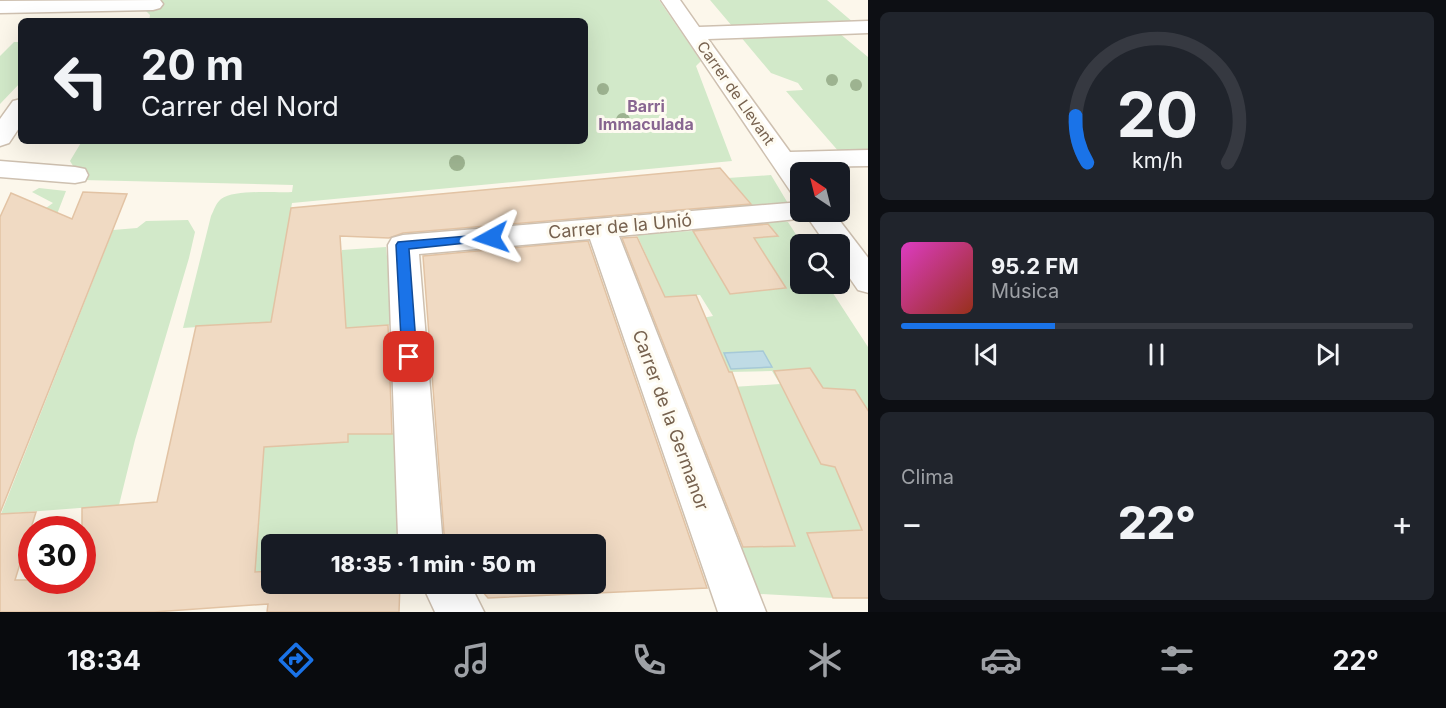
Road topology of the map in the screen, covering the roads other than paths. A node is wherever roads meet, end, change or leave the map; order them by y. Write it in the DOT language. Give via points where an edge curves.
graph roads {
  1 [pos="670,0"];
  2 [pos="153,4"];
  3 [pos="0,7"];
  4 [pos="82,13"];
  5 [pos="868,27"];
  6 [pos="693,33"];
  7 [pos="18,111"];
  8 [pos="0,138"];
  9 [pos="868,158"];
  10 [pos="783,160"];
  11 [pos="0,169"];
  12 [pos="790,170"];
  13 [pos="75,175"];
  14 [pos="790,212"];
  15 [pos="825,222"];
  16 [pos="601,228"];
  17 [pos="868,282"];
  18 [pos="420,534"];
  19 [pos="450,594"];
  20 [pos="460,612"];
  21 [pos="742,612"];
  1 -- 6 [label="street, Carrer de Llevant"];
  2 -- 4 [label="street"];
  3 -- 4 [label="street"];
  5 -- 6 [label="street"];
  6 -- 10 [label="street, Carrer de Llevant"];
  7 -- 8 [label="street"];
  9 -- 10 [label="street"];
  10 -- 12 [label="street, Carrer de Llevant"];
  11 -- 13 [label="street"];
  14 -- 16 [label="street, Carrer de la Unió"];
  15 -- 17 [label="street"];
  16 -- 18 [label="street, Carrer de la Unió" via="402,245"];
  16 -- 21 [label="street, Carrer de la Germanor"];
  19 -- 20 [label="street"];
}
